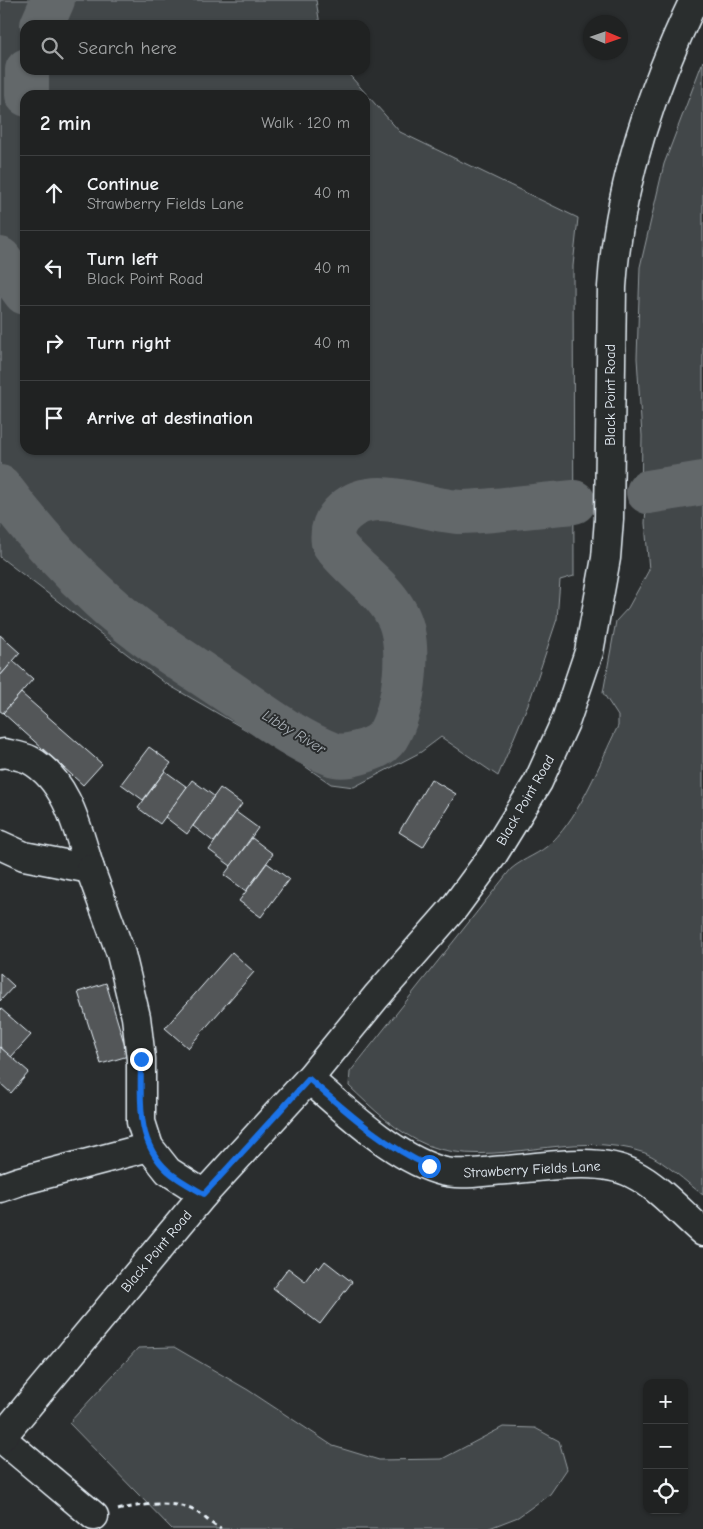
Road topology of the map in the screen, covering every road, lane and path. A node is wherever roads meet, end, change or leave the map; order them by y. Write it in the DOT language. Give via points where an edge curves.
graph roads {
  1 [pos="694,0"];
  2 [pos="0,754"];
  3 [pos="0,845"];
  4 [pos="90,869"];
  5 [pos="309,1079"];
  6 [pos="149,1147"];
  7 [pos="0,1188"];
  8 [pos="204,1194"];
  9 [pos="703,1232"];
  10 [pos="0,1438"];
  11 [pos="94,1516"];
  12 [pos="221,1529"];
  1 -- 5 [label="main road, Black Point Road" via="645,123 630,170 616,234 610,329 610,519 595,623 578,687 538,782 493,855 454,908"];
  2 -- 4 [label="main road" via="29,760 48,774 62,792 71,812"];
  3 -- 4 [label="main road" via="24,856"];
  4 -- 6 [label="main road" via="121,954 136,1017 141,1059 141,1122"];
  5 -- 8 [label="main road, Black Point Road"];
  5 -- 9 [label="main road, Strawberry Fields Lane" via="363,1125 415,1160 440,1171 464,1174 568,1165 614,1167 647,1183"];
  6 -- 7 [label="main road"];
  6 -- 8 [label="main road" via="168,1171"];
  8 -- 10 [label="main road, Black Point Road"];
  10 -- 11 [label="main road"];
  11 -- 12 [label="path" via="130,1507 176,1506 195,1511"];
}
